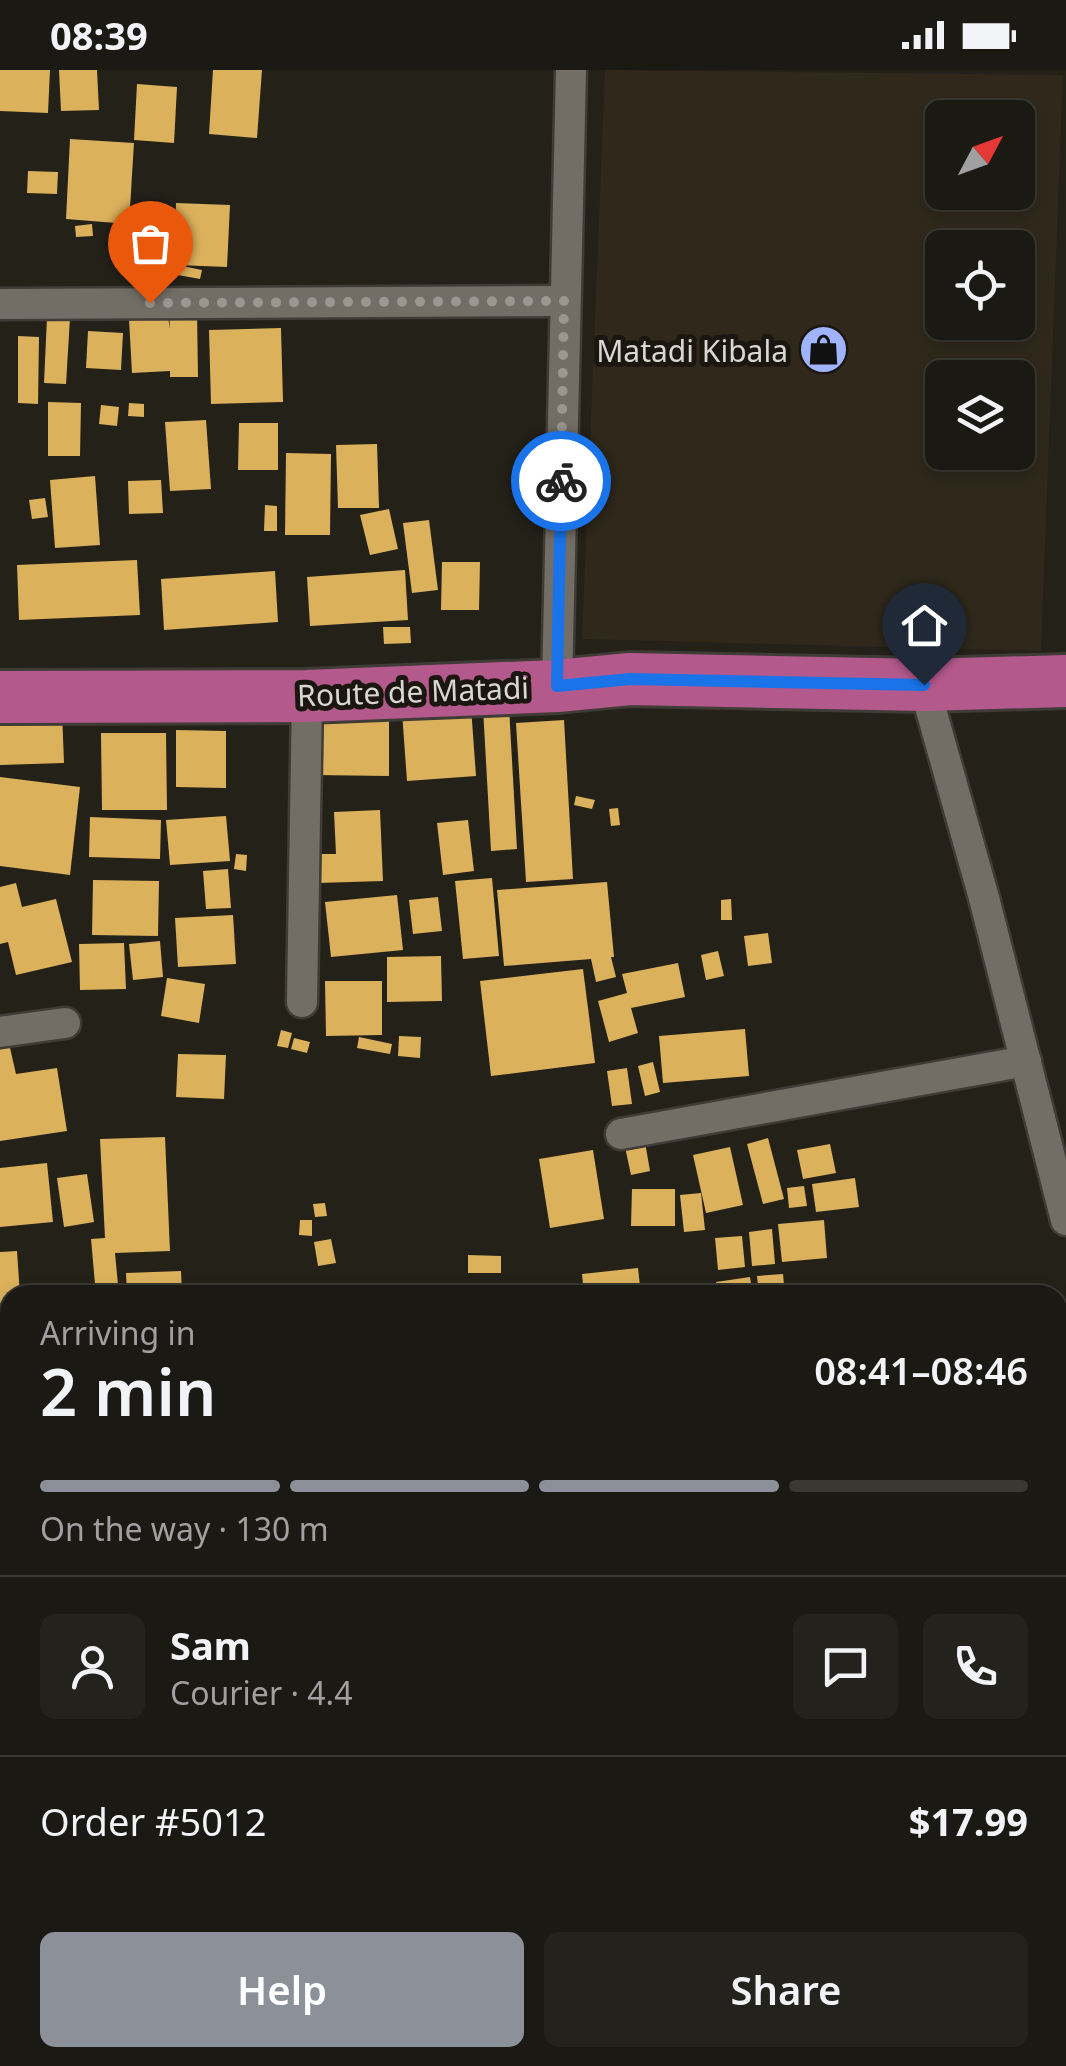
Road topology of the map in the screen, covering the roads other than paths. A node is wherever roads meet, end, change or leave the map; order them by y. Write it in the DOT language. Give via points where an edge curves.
graph roads {
  1 [pos="571,70"];
  2 [pos="564,301"];
  3 [pos="0,304"];
  4 [pos="1066,681"];
  5 [pos="924,685"];
  6 [pos="557,686"];
  7 [pos="308,696"];
  8 [pos="0,697"];
  9 [pos="302,1002"];
  10 [pos="65,1023"];
  11 [pos="0,1032"];
  12 [pos="1026,1061"];
  13 [pos="621,1134"];
  14 [pos="1066,1220"];
  1 -- 2 [label="street"];
  2 -- 3 [label="street"];
  2 -- 6 [label="street"];
  4 -- 5 [label="highway, Route de Matadi"];
  5 -- 6 [label="highway, Route de Matadi" via="630,679"];
  5 -- 12 [label="street"];
  6 -- 7 [label="highway, Route de Matadi"];
  7 -- 8 [label="highway, Route de Matadi"];
  7 -- 9 [label="street"];
  10 -- 11 [label="street"];
  12 -- 13 [label="street"];
  12 -- 14 [label="street"];
}
